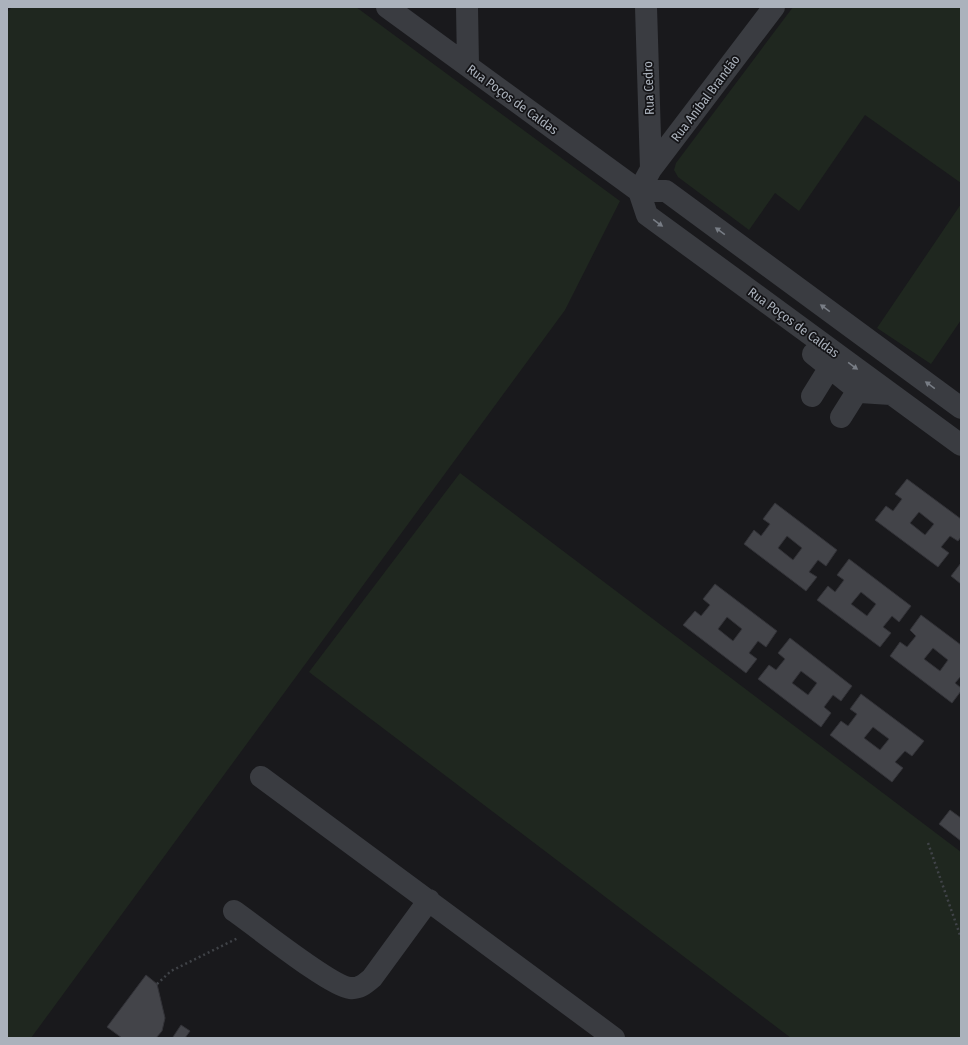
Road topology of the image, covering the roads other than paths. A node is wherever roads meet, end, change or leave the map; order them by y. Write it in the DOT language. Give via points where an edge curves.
graph roads {
  1 [pos="387,7"];
  2 [pos="467,7"];
  3 [pos="646,7"];
  4 [pos="774,7"];
  5 [pos="468,65"];
  6 [pos="651,169"];
  7 [pos="639,191"];
  8 [pos="777,310"];
  9 [pos="830,367"];
  10 [pos="858,390"];
  11 [pos="891,394"];
  12 [pos="812,396"];
  13 [pos="961,408"];
  14 [pos="841,417"];
  15 [pos="961,445"];
  16 [pos="261,776"];
  17 [pos="429,900"];
  18 [pos="234,911"];
  19 [pos="614,1038"];
  1 -- 5 [label="street, Rua Poços de Caldas"];
  2 -- 5 [label="street"];
  3 -- 6 [label="street, Rua Cedro"];
  4 -- 6 [label="street, Rua Aníbal Brandão"];
  5 -- 7 [label="street, Rua Poços de Caldas"];
  6 -- 7 [label="street, Rua Aníbal Brandão"];
  7 -- 8 [label="street, Rua Poços de Caldas, one-way" via="647,215"];
  13 -- 7 [label="street, one-way" via="666,191"];
  8 -- 9 [label="street" via="783,330"];
  8 -- 11 [label="street, Rua Poços de Caldas, one-way"];
  9 -- 10 [label="street"];
  9 -- 12 [label="street"];
  10 -- 11 [label="street"];
  10 -- 14 [label="street"];
  11 -- 15 [label="street, Rua Poços de Caldas"];
  16 -- 17 [label="street"];
  17 -- 18 [label="street" via="372,978 362,986 349,988 327,978"];
  17 -- 19 [label="street"];
}
